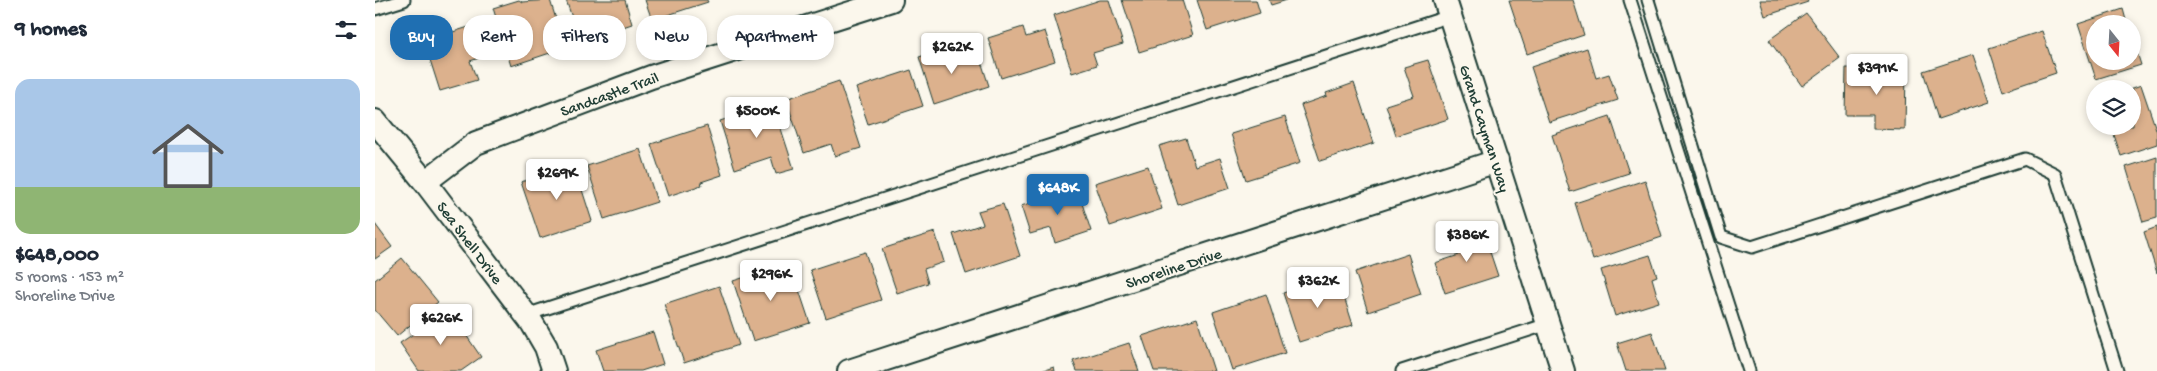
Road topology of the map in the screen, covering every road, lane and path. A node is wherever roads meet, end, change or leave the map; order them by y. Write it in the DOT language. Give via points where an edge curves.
graph roads {
  1 [pos="404,0"];
  2 [pos="891,0"];
  3 [pos="1630,0"];
  4 [pos="1647,0"];
  5 [pos="1448,8"];
  6 [pos="375,9"];
  7 [pos="375,121"];
  8 [pos="1497,161"];
  9 [pos="425,182"];
  10 [pos="526,315"];
  11 [pos="1548,324"];
  12 [pos="554,371"];
  13 [pos="849,371"];
  14 [pos="1402,371"];
  15 [pos="1563,371"];
  16 [pos="1749,371"];
  17 [pos="2117,371"];
  1 -- 6 [label="lane"];
  2 -- 9 [label="street, Sandcastle Trail" via="651,77 476,143"];
  3 -- 16 [label="lane"];
  4 -- 17 [label="lane" via="1721,237 1752,247 2025,159 2055,174"];
  5 -- 8 [label="street, Grand Cayman Way"];
  5 -- 10 [label="lane"];
  7 -- 9 [label="street, Sea Shell Drive"];
  8 -- 11 [label="street, Grand Cayman Way"];
  8 -- 13 [label="street, Shoreline Drive"];
  9 -- 10 [label="street, Sea Shell Drive"];
  10 -- 12 [label="street, Sea Shell Drive" via="546,347"];
  11 -- 14 [label="lane"];
  11 -- 15 [label="street, Grand Cayman Way"];
}
